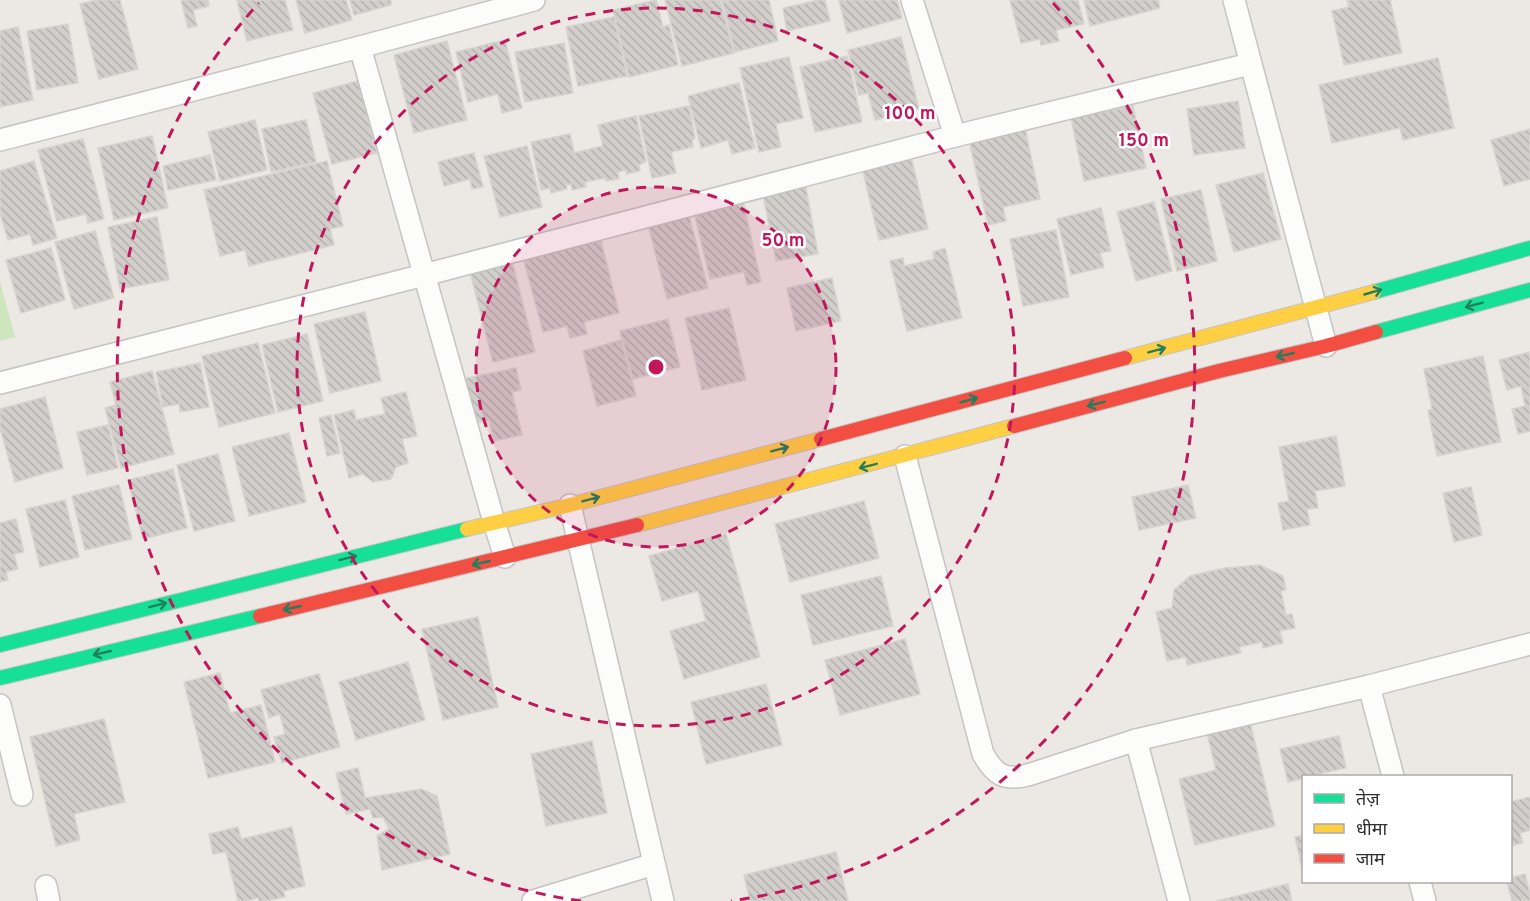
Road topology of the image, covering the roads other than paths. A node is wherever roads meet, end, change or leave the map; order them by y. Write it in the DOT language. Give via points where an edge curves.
graph roads {
  1 [pos="534,0"];
  2 [pos="912,0"];
  3 [pos="1234,0"];
  4 [pos="360,47"];
  5 [pos="1250,64"];
  6 [pos="955,136"];
  7 [pos="0,140"];
  8 [pos="1530,248"];
  9 [pos="424,275"];
  10 [pos="1530,290"];
  11 [pos="1317,308"];
  12 [pos="1326,346"];
  13 [pos="0,383"];
  14 [pos="905,456"];
  15 [pos="570,505"];
  16 [pos="494,522"];
  17 [pos="579,540"];
  18 [pos="505,557"];
  19 [pos="1530,644"];
  20 [pos="0,645"];
  21 [pos="0,678"];
  22 [pos="1369,686"];
  23 [pos="0,705"];
  24 [pos="1137,740"];
  25 [pos="1392,775"];
  26 [pos="22,795"];
  27 [pos="654,864"];
  28 [pos="1420,883"];
  29 [pos="533,901"];
  30 [pos="663,901"];
  31 [pos="1179,901"];
  32 [pos="1425,901"];
  1 -- 4 [label="street"];
  2 -- 6 [label="street"];
  3 -- 5 [label="street"];
  4 -- 7 [label="street"];
  4 -- 9 [label="street"];
  5 -- 6 [label="street"];
  5 -- 11 [label="street"];
  6 -- 9 [label="street"];
  11 -- 8 [label="street, one-way"];
  9 -- 13 [label="street"];
  9 -- 16 [label="street"];
  10 -- 12 [label="street, one-way"];
  11 -- 12 [label="street"];
  15 -- 11 [label="street, one-way"];
  12 -- 14 [label="street, one-way"];
  14 -- 17 [label="street, one-way"];
  14 -- 24 [label="street" via="989,765 998,774 1020,777"];
  15 -- 16 [label="street"];
  15 -- 17 [label="street"];
  16 -- 18 [label="street"];
  20 -- 16 [label="street, one-way"];
  17 -- 18 [label="street"];
  17 -- 27 [label="street"];
  18 -- 21 [label="street, one-way"];
  19 -- 22 [label="street"];
  22 -- 24 [label="street"];
  22 -- 25 [label="street"];
  23 -- 26 [label="street"];
  24 -- 31 [label="street"];
  27 -- 29 [label="street"];
  27 -- 30 [label="street"];
  28 -- 32 [label="street"];
}
